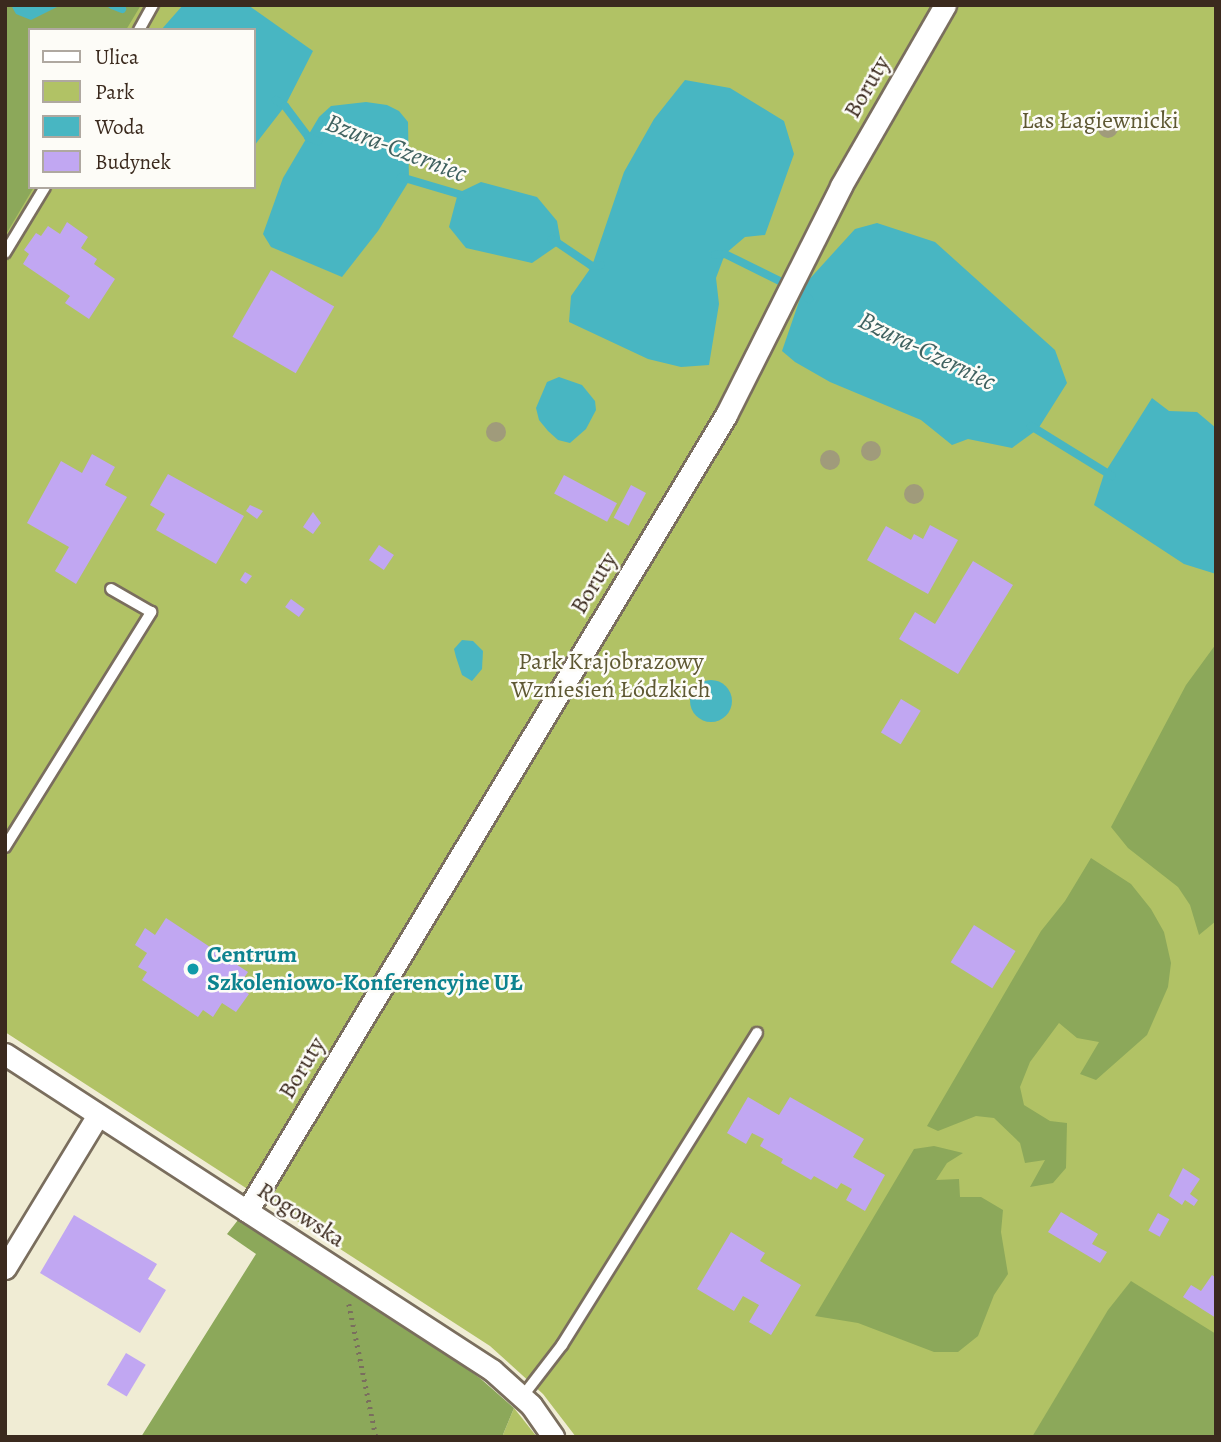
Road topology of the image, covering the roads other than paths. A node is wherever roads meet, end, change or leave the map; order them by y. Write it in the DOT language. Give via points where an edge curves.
graph roads {
  1 [pos="153,5"];
  2 [pos="945,5"];
  3 [pos="140,28"];
  4 [pos="44,189"];
  5 [pos="5,253"];
  6 [pos="111,589"];
  7 [pos="5,847"];
  8 [pos="757,1033"];
  9 [pos="5,1054"];
  10 [pos="98,1115"];
  11 [pos="247,1211"];
  12 [pos="5,1268"];
  13 [pos="522,1397"];
  14 [pos="553,1437"];
  1 -- 3 [label="lane"];
  2 -- 11 [label="street, Boruty" via="841,186 726,415"];
  4 -- 5 [label="lane"];
  6 -- 7 [label="lane" via="150,612"];
  8 -- 13 [label="lane" via="562,1345"];
  9 -- 10 [label="street, Rogowska"];
  10 -- 11 [label="street, Rogowska"];
  10 -- 12 [label="street"];
  11 -- 13 [label="street, Rogowska" via="492,1370"];
  13 -- 14 [label="street, Rogowska"];
}
